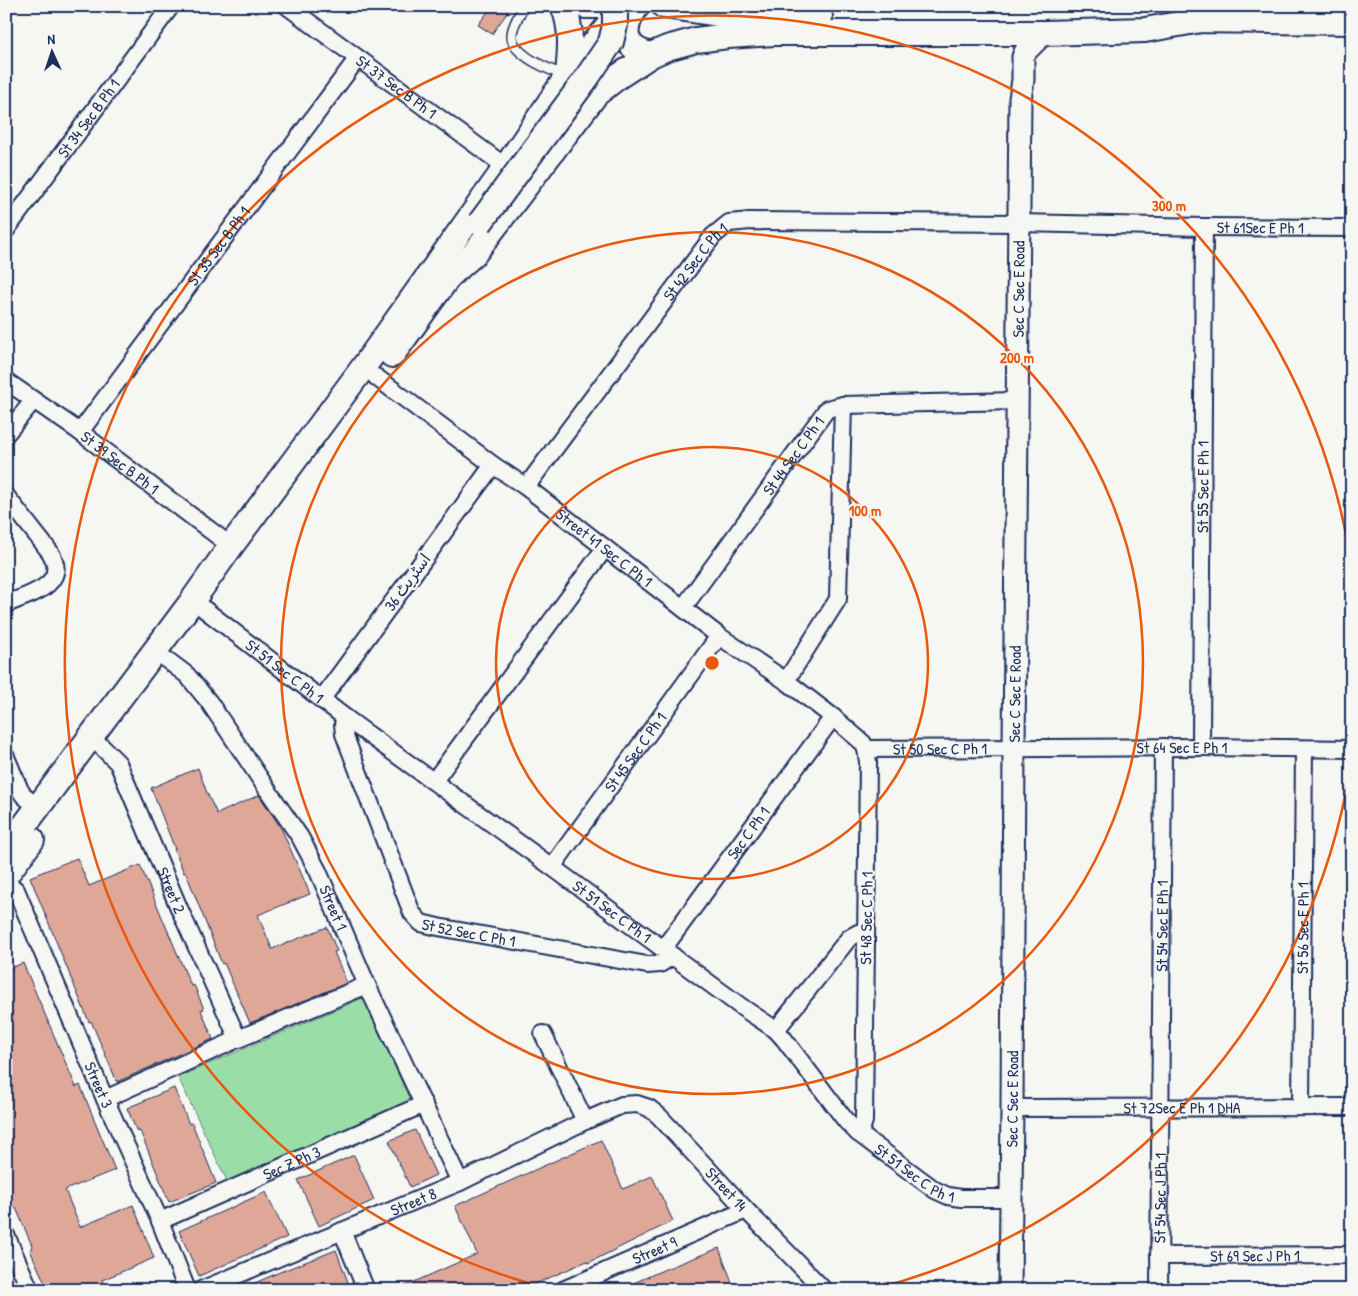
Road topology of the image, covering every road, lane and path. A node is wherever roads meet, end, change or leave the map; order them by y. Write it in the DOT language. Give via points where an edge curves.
graph roads {
  1 [pos="171,6"];
  2 [pos="287,6"];
  3 [pos="524,6"];
  4 [pos="563,6"];
  5 [pos="585,6"];
  6 [pos="600,6"];
  7 [pos="615,6"];
  8 [pos="624,6"];
  9 [pos="638,6"];
  10 [pos="664,6"];
  11 [pos="1201,20"];
  12 [pos="1352,22"];
  13 [pos="998,33"];
  14 [pos="1044,33"];
  15 [pos="651,55"];
  16 [pos="357,59"];
  17 [pos="568,75"];
  18 [pos="1020,98"];
  19 [pos="506,167"];
  20 [pos="1019,223"];
  21 [pos="1204,227"];
  22 [pos="1352,228"];
  23 [pos="6,230"];
  24 [pos="449,276"];
  25 [pos="376,377"];
  26 [pos="6,381"];
  27 [pos="33,401"];
  28 [pos="1016,401"];
  29 [pos="842,405"];
  30 [pos="80,432"];
  31 [pos="6,434"];
  32 [pos="493,465"];
  33 [pos="526,487"];
  34 [pos="6,496"];
  35 [pos="231,546"];
  36 [pos="605,548"];
  37 [pos="6,604"];
  38 [pos="204,608"];
  39 [pos="683,608"];
  40 [pos="719,636"];
  41 [pos="166,660"];
  42 [pos="786,682"];
  43 [pos="321,700"];
  44 [pos="833,717"];
  45 [pos="346,719"];
  46 [pos="101,746"];
  47 [pos="1014,747"];
  48 [pos="1163,747"];
  49 [pos="1201,747"];
  50 [pos="866,749"];
  51 [pos="1304,749"];
  52 [pos="1352,749"];
  53 [pos="6,757"];
  54 [pos="434,781"];
  55 [pos="38,808"];
  56 [pos="6,850"];
  57 [pos="552,867"];
  58 [pos="6,875"];
  59 [pos="6,883"];
  60 [pos="866,933"];
  61 [pos="668,952"];
  62 [pos="368,985"];
  63 [pos="776,1030"];
  64 [pos="543,1034"];
  65 [pos="238,1040"];
  66 [pos="105,1099"];
  67 [pos="424,1104"];
  68 [pos="622,1105"];
  69 [pos="1160,1106"];
  70 [pos="1301,1107"];
  71 [pos="1352,1107"];
  72 [pos="1012,1108"];
  73 [pos="585,1121"];
  74 [pos="858,1133"];
  75 [pos="460,1182"];
  76 [pos="1010,1198"];
  77 [pos="746,1210"];
  78 [pos="160,1220"];
  79 [pos="342,1231"];
  80 [pos="6,1235"];
  81 [pos="1352,1255"];
  82 [pos="1160,1256"];
  83 [pos="30,1290"];
  84 [pos="187,1290"];
  85 [pos="201,1290"];
  86 [pos="366,1290"];
  87 [pos="563,1290"];
  88 [pos="824,1290"];
  89 [pos="1010,1290"];
  90 [pos="1160,1290"];
  1 -- 23 [label="street, St 34 Sec B Ph 1"];
  2 -- 16 [label="street, St 37 Sec B Ph 1"];
  3 -- 17 [label="lane" via="512,32 515,47 542,66"];
  4 -- 17 [label="main road" via="570,31"];
  5 -- 6 [label="main road"];
  7 -- 24 [label="main road, bridge" via="611,42 480,223"];
  8 -- 17 [label="main road"];
  9 -- 15 [label="main road" via="626,27 627,39 637,51"];
  10 -- 11 [label="main road" via="718,14 764,16"];
  11 -- 12 [label="main road"];
  11 -- 14 [label="main road" via="1145,30"];
  13 -- 14 [label="main road"];
  13 -- 15 [label="main road" via="774,33 696,40"];
  13 -- 18 [label="street, Sec C Sec E Road" via="1013,56 1013,82"];
  14 -- 18 [label="street, Sec C Sec E Road" via="1023,57"];
  15 -- 24 [label="main road" via="596,94 474,254"];
  16 -- 19 [label="street, St 37 Sec B Ph 1"];
  16 -- 30 [label="street, St 35 Sec B Ph 1"];
  17 -- 19 [label="main road"];
  18 -- 20 [label="street, Sec C Sec E Road"];
  19 -- 35 [label="main road"];
  20 -- 21 [label="street, St 61Sec E Ph 1"];
  20 -- 28 [label="street, Sec C Sec E Road"];
  20 -- 33 [label="street, St 42 Sec C Ph 1" via="750,221 729,224 713,236"];
  21 -- 22 [label="street, St 61Sec E Ph 1"];
  21 -- 49 [label="street, St 55 Sec E Ph 1"];
  24 -- 25 [label="main road"];
  25 -- 32 [label="street, Street 41 Sec C Ph 1"];
  25 -- 38 [label="main road"];
  26 -- 27 [label="street, St 39 Sec B Ph 1"];
  27 -- 30 [label="street, St 39 Sec B Ph 1"];
  27 -- 31 [label="street"];
  28 -- 29 [label="street, St 44 Sec C Ph 1"];
  28 -- 47 [label="street, Sec C Sec E Road"];
  29 -- 39 [label="street, St 44 Sec C Ph 1" via="826,409"];
  29 -- 42 [label="street" via="838,600"];
  30 -- 35 [label="street, St 39 Sec B Ph 1"];
  32 -- 33 [label="street, Street 41 Sec C Ph 1"];
  32 -- 43 [label="street, اسٹریٹ 36"];
  33 -- 36 [label="street, Street 41 Sec C Ph 1"];
  34 -- 37 [label="street" via="50,552 56,571 46,586"];
  35 -- 55 [label="main road"];
  36 -- 39 [label="street, Street 41 Sec C Ph 1"];
  36 -- 54 [label="street"];
  38 -- 41 [label="main road"];
  38 -- 43 [label="street, St 51 Sec C Ph 1"];
  39 -- 40 [label="street, Street 41 Sec C Ph 1"];
  40 -- 42 [label="street, Street 41 Sec C Ph 1"];
  40 -- 57 [label="street, St 45 Sec C Ph 1"];
  41 -- 46 [label="main road"];
  41 -- 62 [label="street, Street 1" via="187,676 209,702 300,837"];
  42 -- 44 [label="street, Street 41 Sec C Ph 1"];
  43 -- 45 [label="street, St 51 Sec C Ph 1"];
  44 -- 50 [label="street"];
  44 -- 61 [label="street, Sec C Ph 1"];
  45 -- 54 [label="street, St 51 Sec C Ph 1"];
  45 -- 61 [label="street, St 52 Sec C Ph 1" via="344,734 412,913 421,923 647,965 660,964"];
  46 -- 58 [label="main road"];
  46 -- 65 [label="street, Street 2" via="118,763"];
  47 -- 48 [label="street, St 64 Sec E Ph 1"];
  47 -- 50 [label="street, St 50 Sec C Ph 1"];
  47 -- 72 [label="street, Sec C Sec E Road"];
  48 -- 49 [label="street, St 64 Sec E Ph 1"];
  48 -- 69 [label="street, St 54 Sec E Ph 1"];
  49 -- 51 [label="street, St 64 Sec E Ph 1"];
  50 -- 60 [label="street, St 48 Sec C Ph 1"];
  51 -- 52 [label="street, St 64 Sec E Ph 1"];
  51 -- 70 [label="street, St 56 Sec E Ph 1"];
  53 -- 55 [label="street" via="20,790"];
  54 -- 57 [label="street, St 51 Sec C Ph 1"];
  55 -- 56 [label="main road"];
  57 -- 61 [label="street, St 51 Sec C Ph 1"];
  59 -- 66 [label="street, Street 3" via="16,890"];
  60 -- 63 [label="street" via="849,938"];
  60 -- 74 [label="street, St 48 Sec C Ph 1" via="864,1121"];
  61 -- 63 [label="street, St 51 Sec C Ph 1"];
  62 -- 65 [label="street"];
  62 -- 67 [label="street, Street 1"];
  63 -- 74 [label="street, St 51 Sec C Ph 1"];
  64 -- 73 [label="street"];
  65 -- 66 [label="street"];
  66 -- 78 [label="street, Street 3"];
  67 -- 75 [label="street, Street 1"];
  67 -- 78 [label="street, Sec Z Ph 3"];
  68 -- 73 [label="street, Street 8"];
  68 -- 77 [label="street, Street 14" via="637,1104 659,1116"];
  69 -- 70 [label="street, St 72Sec E Ph 1 DHA"];
  69 -- 72 [label="street, St 72Sec E Ph 1 DHA"];
  69 -- 82 [label="street, St 54 Sec J Ph 1"];
  70 -- 71 [label="street, St 72Sec E Ph 1 DHA"];
  72 -- 76 [label="street, Sec C Sec E Road"];
  73 -- 75 [label="street, Street 8"];
  74 -- 76 [label="street, St 51 Sec C Ph 1" via="935,1190 948,1196"];
  75 -- 79 [label="street, Street 8"];
  76 -- 89 [label="street, Sec C Sec E Road"];
  77 -- 87 [label="street, Street 9"];
  77 -- 88 [label="street, Street 14"];
  78 -- 84 [label="street, Street 3"];
  79 -- 85 [label="street, Street 8"];
  79 -- 86 [label="street"];
  80 -- 83 [label="street"];
  81 -- 82 [label="street, St 69 Sec J Ph 1"];
  82 -- 90 [label="street, St 54 Sec J Ph 1"];
}
